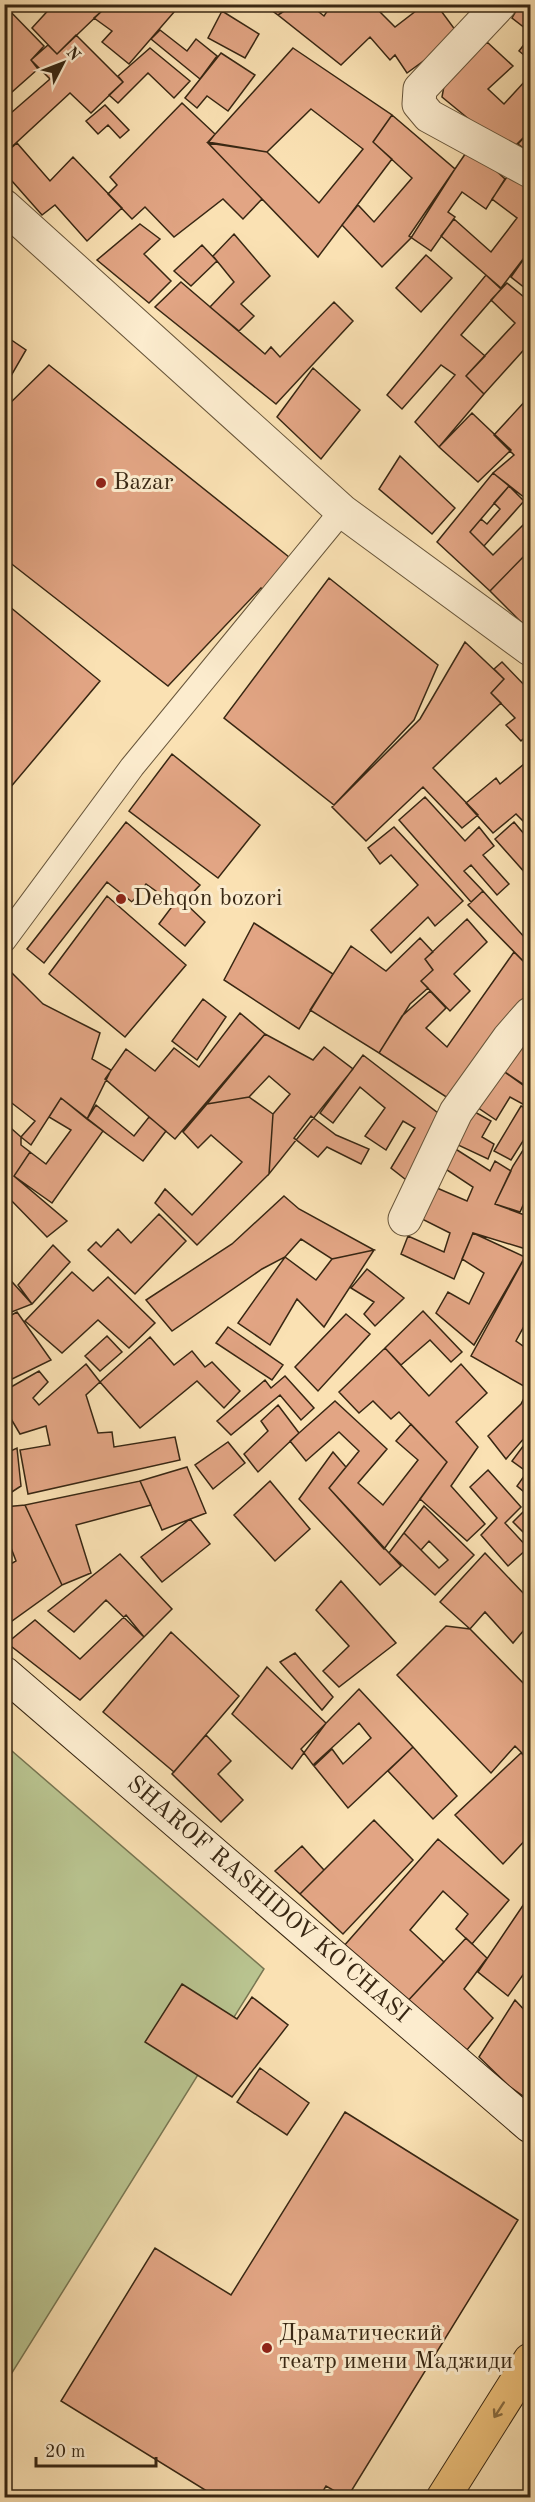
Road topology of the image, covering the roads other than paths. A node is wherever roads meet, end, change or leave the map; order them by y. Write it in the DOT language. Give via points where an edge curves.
graph roads {
  1 [pos="500,4"];
  2 [pos="531,171"];
  3 [pos="4,206"];
  4 [pos="342,511"];
  5 [pos="531,649"];
  6 [pos="4,940"];
  7 [pos="531,1014"];
  8 [pos="405,1219"];
  9 [pos="4,1673"];
  10 [pos="531,2126"];
  11 [pos="531,2361"];
  12 [pos="443,2498"];
  1 -- 2 [label="street" via="420,89 419,104 429,116"];
  3 -- 4 [label="street"];
  4 -- 5 [label="street"];
  4 -- 6 [label="lane" via="132,767"];
  7 -- 8 [label="street" via="456,1112"];
  9 -- 10 [label="street, SHAROF RASHIDOV KO'CHASI"];
  11 -- 12 [label="main road, one-way"];
}
